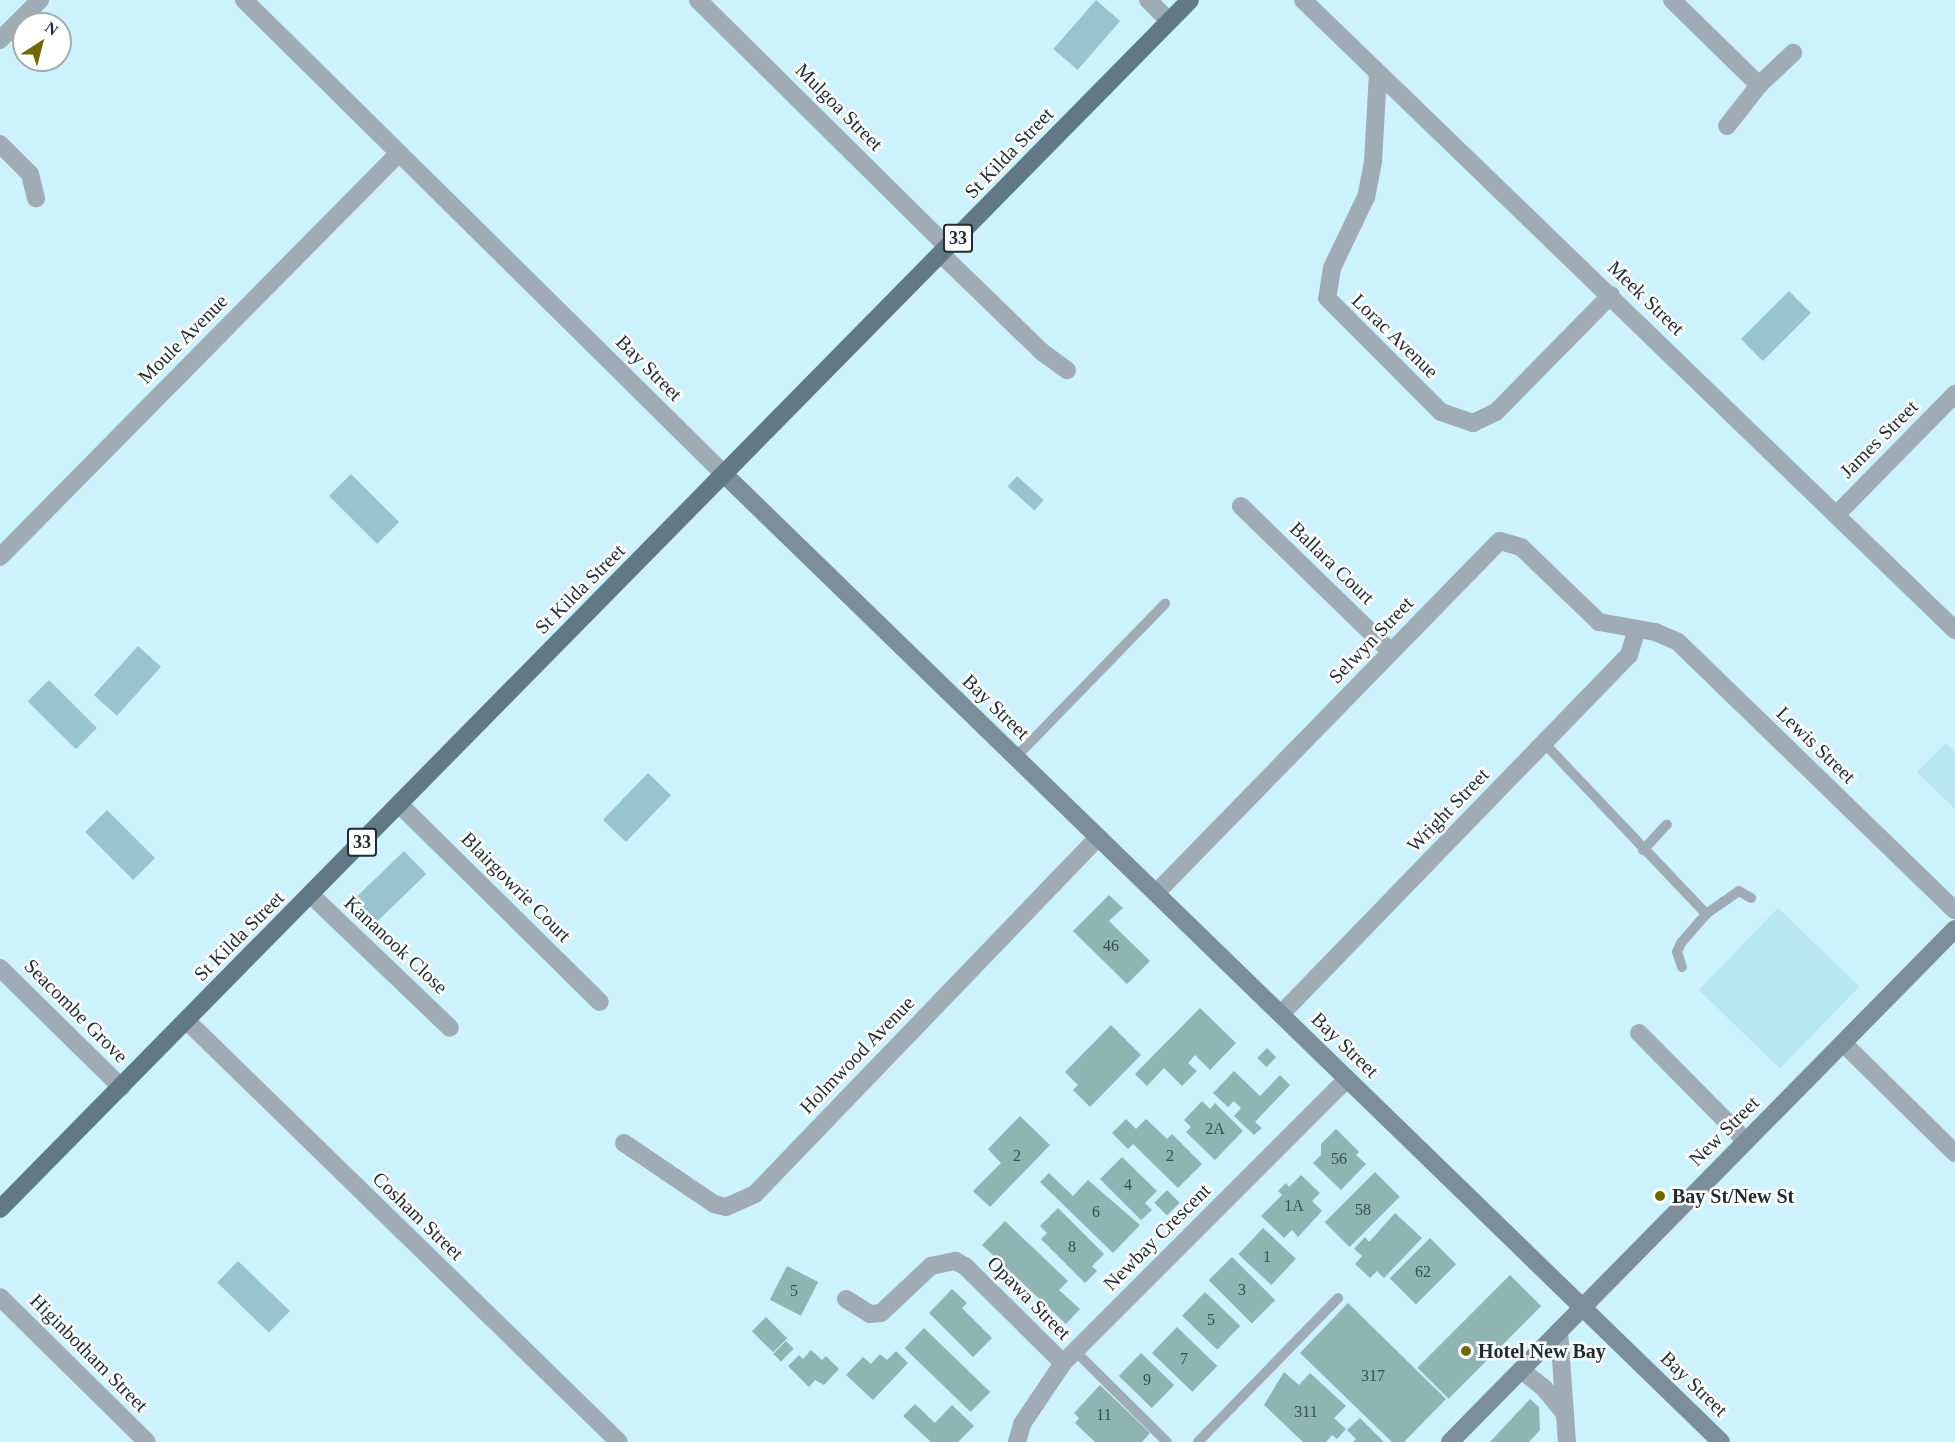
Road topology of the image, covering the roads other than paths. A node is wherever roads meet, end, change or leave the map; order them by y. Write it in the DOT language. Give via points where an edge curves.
graph roads {
  1 [pos="40,0"];
  2 [pos="244,0"];
  3 [pos="698,0"];
  4 [pos="1148,0"];
  5 [pos="1190,0"];
  6 [pos="1303,0"];
  7 [pos="1672,0"];
  8 [pos="1169,21"];
  9 [pos="0,40"];
  10 [pos="1793,53"];
  11 [pos="1378,73"];
  12 [pos="1759,85"];
  13 [pos="1727,126"];
  14 [pos="0,144"];
  15 [pos="399,153"];
  16 [pos="36,198"];
  17 [pos="945,250"];
  18 [pos="1611,295"];
  19 [pos="1067,370"];
  20 [pos="1955,394"];
  21 [pos="725,475"];
  22 [pos="1241,506"];
  23 [pos="1836,515"];
  24 [pos="0,557"];
  25 [pos="1165,604"];
  26 [pos="1637,629"];
  27 [pos="1955,630"];
  28 [pos="1391,652"];
  29 [pos="1544,743"];
  30 [pos="1016,757"];
  31 [pos="399,804"];
  32 [pos="1667,824"];
  33 [pos="1098,837"];
  34 [pos="1643,850"];
  35 [pos="1156,894"];
  36 [pos="310,895"];
  37 [pos="1751,898"];
  38 [pos="1955,910"];
  39 [pos="1706,914"];
  40 [pos="1955,929"];
  41 [pos="1682,967"];
  42 [pos="0,968"];
  43 [pos="600,1002"];
  44 [pos="1281,1014"];
  45 [pos="187,1021"];
  46 [pos="450,1028"];
  47 [pos="1639,1033"];
  48 [pos="1843,1043"];
  49 [pos="1347,1079"];
  50 [pos="121,1087"];
  51 [pos="1746,1142"];
  52 [pos="624,1143"];
  53 [pos="1955,1153"];
  54 [pos="0,1209"];
  55 [pos="0,1297"];
  56 [pos="1338,1298"];
  57 [pos="846,1299"];
  58 [pos="1582,1307"];
  59 [pos="1559,1331"];
  60 [pos="1069,1357"];
  61 [pos="1521,1370"];
  62 [pos="1565,1414"];
  63 [pos="147,1442"];
  64 [pos="619,1442"];
  65 [pos="1017,1442"];
  66 [pos="1167,1442"];
  67 [pos="1198,1442"];
  68 [pos="1450,1442"];
  69 [pos="1567,1442"];
  70 [pos="1721,1442"];
  1 -- 9 [label="street"];
  2 -- 15 [label="street, Bay Street"];
  3 -- 17 [label="street, Mulgoa Street"];
  4 -- 8 [label="street"];
  5 -- 8 [label="main road, St Kilda Street / 33"];
  6 -- 11 [label="street, Meek Street"];
  7 -- 12 [label="street"];
  8 -- 17 [label="main road, St Kilda Street / 33"];
  10 -- 12 [label="street"];
  11 -- 18 [label="street, Meek Street"];
  11 -- 18 [label="street, Lorac Avenue" via="1373,162 1366,197 1332,268 1327,298 1441,412 1473,423 1496,412"];
  12 -- 13 [label="street"];
  14 -- 16 [label="street" via="30,174"];
  15 -- 21 [label="street, Bay Street"];
  15 -- 24 [label="street, Moule Avenue"];
  17 -- 19 [label="street, Mulgoa Street" via="1042,352"];
  17 -- 21 [label="main road, St Kilda Street / 33"];
  18 -- 23 [label="street, Meek Street"];
  20 -- 23 [label="street, James Street"];
  21 -- 30 [label="street, Bay Street"];
  21 -- 31 [label="main road, St Kilda Street / 33"];
  22 -- 28 [label="street, Ballara Court"];
  23 -- 27 [label="street, Meek Street"];
  25 -- 30 [label="lane"];
  26 -- 28 [label="street, Selwyn Street" via="1599,622 1521,547 1500,541"];
  26 -- 29 [label="street, Wright Street" via="1629,655"];
  26 -- 38 [label="street, Lewis Street" via="1678,642"];
  28 -- 35 [label="street, Selwyn Street"];
  29 -- 34 [label="lane"];
  29 -- 44 [label="street, Wright Street"];
  30 -- 33 [label="street, Bay Street"];
  31 -- 36 [label="main road, St Kilda Street / 33"];
  31 -- 43 [label="street, Blairgowrie Court"];
  32 -- 34 [label="lane"];
  33 -- 35 [label="street, Bay Street"];
  33 -- 52 [label="street, Holmwood Avenue" via="755,1194 726,1207 714,1204"];
  34 -- 39 [label="lane"];
  35 -- 44 [label="street, Bay Street"];
  36 -- 45 [label="main road, St Kilda Street / 33"];
  36 -- 46 [label="street, Kananook Close"];
  37 -- 39 [label="lane" via="1739,891"];
  39 -- 41 [label="lane" via="1681,943 1677,952"];
  40 -- 48 [label="street, New Street"];
  42 -- 50 [label="street, Seacombe Grove"];
  44 -- 49 [label="street, Bay Street"];
  45 -- 50 [label="main road, St Kilda Street / 33"];
  45 -- 64 [label="street, Cosham Street"];
  47 -- 51 [label="street"];
  48 -- 51 [label="street, New Street"];
  48 -- 53 [label="street"];
  49 -- 58 [label="street, Bay Street"];
  49 -- 60 [label="street, Newbay Crescent"];
  50 -- 54 [label="main road, St Kilda Street / 33"];
  51 -- 58 [label="street, New Street"];
  55 -- 63 [label="street, Higinbotham Street"];
  56 -- 67 [label="lane"];
  57 -- 60 [label="street, Opawa Street" via="870,1314 881,1313 931,1266 955,1261"];
  58 -- 59 [label="street, New Street"];
  58 -- 70 [label="street, Bay Street"];
  59 -- 61 [label="street, New Street"];
  59 -- 62 [label="street"];
  60 -- 65 [label="street, Newbay Crescent" via="1022,1424"];
  60 -- 66 [label="lane"];
  61 -- 62 [label="street" via="1544,1388"];
  61 -- 68 [label="street, New Street"];
  62 -- 69 [label="street"];
}
